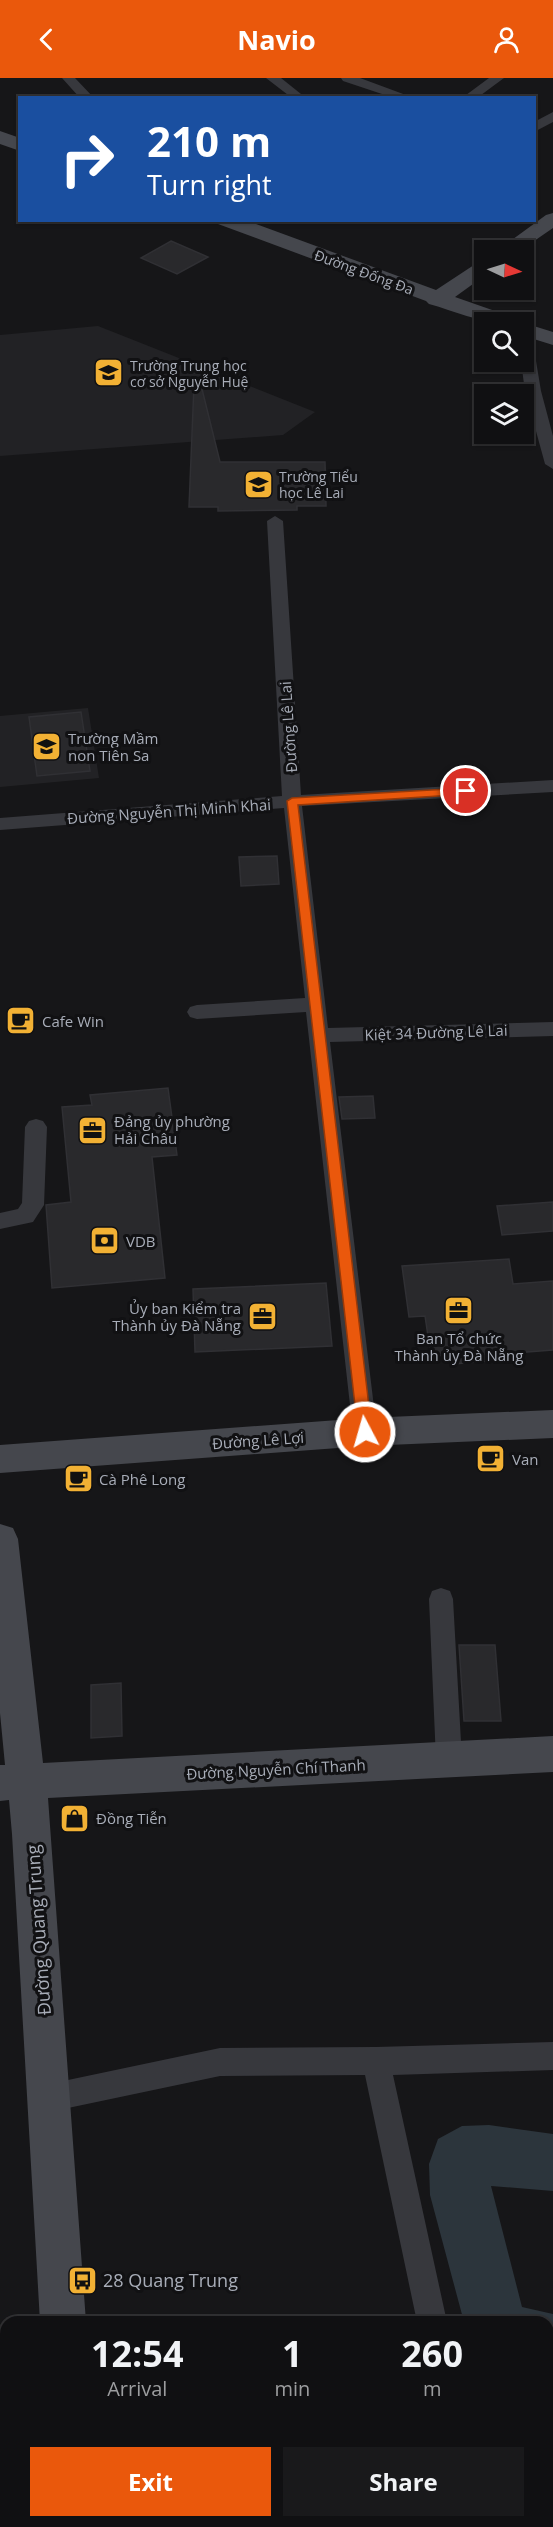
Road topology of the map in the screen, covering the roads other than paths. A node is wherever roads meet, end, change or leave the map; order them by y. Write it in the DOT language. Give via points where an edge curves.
graph roads {
  1 [pos="68,78"];
  2 [pos="272,78"];
  3 [pos="300,78"];
  4 [pos="347,78"];
  5 [pos="392,78"];
  6 [pos="498,78"];
  7 [pos="286,86"];
  8 [pos="377,87"];
  9 [pos="86,96"];
  10 [pos="298,96"];
  11 [pos="366,96"];
  12 [pos="402,96"];
  13 [pos="471,96"];
  14 [pos="553,116"];
  15 [pos="536,126"];
  16 [pos="553,129"];
  17 [pos="0,137"];
  18 [pos="18,144"];
  19 [pos="553,219"];
  20 [pos="230,222"];
  21 [pos="523,240"];
  22 [pos="474,274"];
  23 [pos="436,300"];
  24 [pos="474,312"];
  25 [pos="534,333"];
  26 [pos="553,339"];
  27 [pos="530,372"];
  28 [pos="553,464"];
  29 [pos="275,521"];
  30 [pos="553,786"];
  31 [pos="292,801"];
  32 [pos="0,824"];
  33 [pos="316,1004"];
  34 [pos="197,1012"];
  35 [pos="553,1029"];
  36 [pos="319,1035"];
  37 [pos="36,1126"];
  38 [pos="0,1221"];
  39 [pos="553,1424"];
  40 [pos="365,1432"];
  41 [pos="0,1459"];
  42 [pos="0,1539"];
  43 [pos="441,1599"];
  44 [pos="553,1754"];
  45 [pos="449,1760"];
  46 [pos="13,1783"];
  47 [pos="553,2056"];
  48 [pos="376,2061"];
  49 [pos="49,2098"];
  50 [pos="63,2316"];
  51 [pos="431,2316"];
  1 -- 9 [label="street"];
  2 -- 7 [label="street"];
  3 -- 7 [label="street"];
  4 -- 8 [label="street"];
  5 -- 8 [label="street"];
  6 -- 13 [label="street"];
  7 -- 10 [label="street"];
  8 -- 11 [label="street"];
  8 -- 12 [label="street"];
  14 -- 15 [label="street"];
  15 -- 16 [label="street"];
  17 -- 18 [label="main road"];
  19 -- 21 [label="main road"];
  20 -- 23 [label="main road, Đường Đống Đa"];
  22 -- 23 [label="main road"];
  23 -- 24 [label="main road, Đường Đống Đa"];
  25 -- 26 [label="main road"];
  27 -- 28 [label="street"];
  29 -- 31 [label="street, Đường Lê Lai"];
  30 -- 31 [label="street, Đường Nguyễn Thị Minh Khai"];
  31 -- 32 [label="street, Đường Nguyễn Thị Minh Khai"];
  31 -- 33 [label="street, Đường Lê Lai"];
  33 -- 34 [label="street"];
  33 -- 36 [label="street, Đường Lê Lai"];
  35 -- 36 [label="street, Kiệt 34 Đường Lê Lai"];
  36 -- 40 [label="street, Đường Lê Lai"];
  37 -- 38 [label="street" via="33,1205 25,1216"];
  39 -- 40 [label="main road, Đường Lê Lợi"];
  40 -- 41 [label="main road, Đường Lê Lợi"];
  42 -- 46 [label="main road, Đường Quang Trung"];
  43 -- 45 [label="street"];
  44 -- 45 [label="main road, Đường Nguyễn Chí Thanh"];
  45 -- 46 [label="main road, Đường Nguyễn Chí Thanh"];
  46 -- 49 [label="main road, Đường Quang Trung"];
  47 -- 48 [label="street"];
  48 -- 49 [label="street" via="220,2061"];
  48 -- 51 [label="street"];
  49 -- 50 [label="main road, Đường Quang Trung"];
}
